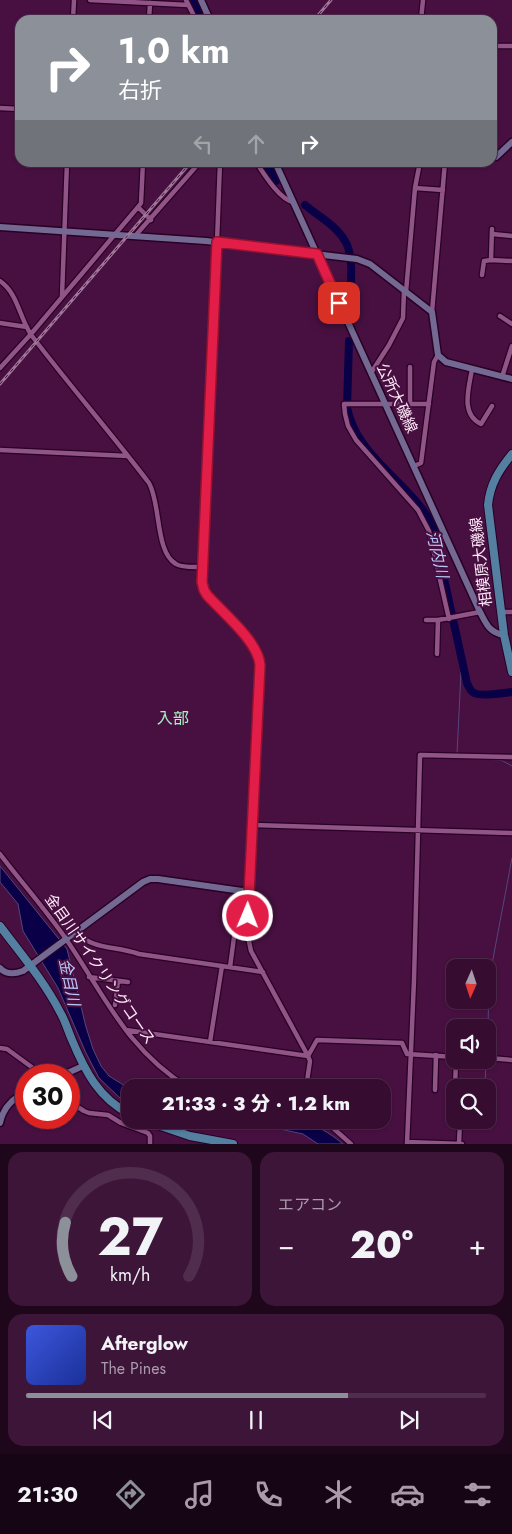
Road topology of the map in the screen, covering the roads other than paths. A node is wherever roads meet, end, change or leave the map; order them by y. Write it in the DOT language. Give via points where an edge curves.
graph roads {
  1 [pos="74,0"];
  2 [pos="90,0"];
  3 [pos="201,0"];
  4 [pos="423,0"];
  5 [pos="187,2"];
  6 [pos="150,3"];
  7 [pos="73,15"];
  8 [pos="149,15"];
  9 [pos="194,15"];
  10 [pos="207,15"];
  11 [pos="422,15"];
  12 [pos="497,45"];
  13 [pos="512,46"];
  14 [pos="0,108"];
  15 [pos="15,109"];
  16 [pos="512,142"];
  17 [pos="497,156"];
  18 [pos="67,167"];
  19 [pos="143,167"];
  20 [pos="196,167"];
  21 [pos="220,167"];
  22 [pos="259,167"];
  23 [pos="277,167"];
  24 [pos="419,167"];
  25 [pos="444,167"];
  26 [pos="415,188"];
  27 [pos="442,190"];
  28 [pos="293,202"];
  29 [pos="138,207"];
  30 [pos="151,220"];
  31 [pos="0,227"];
  32 [pos="64,231"];
  33 [pos="114,235"];
  34 [pos="512,236"];
  35 [pos="134,237"];
  36 [pos="217,242"];
  37 [pos="317,254"];
  38 [pos="491,260"];
  39 [pos="512,261"];
  40 [pos="482,275"];
  41 [pos="0,281"];
  42 [pos="405,291"];
  43 [pos="62,296"];
  44 [pos="432,312"];
  45 [pos="500,316"];
  46 [pos="0,323"];
  47 [pos="512,324"];
  48 [pos="27,327"];
  49 [pos="31,334"];
  50 [pos="512,346"];
  51 [pos="438,355"];
  52 [pos="410,367"];
  53 [pos="0,368"];
  54 [pos="472,369"];
  55 [pos="371,373"];
  56 [pos="502,377"];
  57 [pos="512,379"];
  58 [pos="386,404"];
  59 [pos="410,404"];
  60 [pos="429,404"];
  61 [pos="492,406"];
  62 [pos="0,450"];
  63 [pos="512,454"];
  64 [pos="128,456"];
  65 [pos="414,466"];
  66 [pos="203,567"];
  67 [pos="480,612"];
  68 [pos="501,612"];
  69 [pos="512,612"];
  70 [pos="451,618"];
  71 [pos="426,620"];
  72 [pos="438,620"];
  73 [pos="504,635"];
  74 [pos="437,654"];
  75 [pos="512,672"];
  76 [pos="512,757"];
  77 [pos="253,825"];
  78 [pos="418,830"];
  79 [pos="512,833"];
  80 [pos="0,854"];
  81 [pos="248,889"];
  82 [pos="0,926"];
  83 [pos="235,930"];
  84 [pos="75,932"];
  85 [pos="66,939"];
  86 [pos="30,965"];
  87 [pos="222,966"];
  88 [pos="230,967"];
  89 [pos="0,968"];
  90 [pos="263,972"];
  91 [pos="89,977"];
  92 [pos="118,981"];
  93 [pos="128,982"];
  94 [pos="115,1005"];
  95 [pos="126,1030"];
  96 [pos="210,1042"];
  97 [pos="0,1048"];
  98 [pos="411,1054"];
  99 [pos="308,1056"];
  100 [pos="436,1056"];
  101 [pos="446,1057"];
  102 [pos="496,1059"];
  103 [pos="512,1060"];
  104 [pos="27,1064"];
  105 [pos="83,1066"];
  106 [pos="80,1067"];
  107 [pos="175,1079"];
  108 [pos="307,1079"];
  109 [pos="435,1090"];
  110 [pos="15,1099"];
  111 [pos="80,1108"];
  112 [pos="121,1108"];
  113 [pos="0,1123"];
  114 [pos="169,1129"];
  115 [pos="334,1129"];
  116 [pos="460,1129"];
  117 [pos="407,1143"];
  118 [pos="150,1144"];
  119 [pos="233,1144"];
  120 [pos="351,1144"];
  121 [pos="461,1144"];
  1 -- 7 [label="street"];
  2 -- 6 [label="street"];
  3 -- 10 [label="street"];
  4 -- 11 [label="street"];
  5 -- 6 [label="street"];
  5 -- 9 [label="street"];
  6 -- 8 [label="street"];
  12 -- 13 [label="street"];
  14 -- 15 [label="street"];
  16 -- 17 [label="street"];
  18 -- 32 [label="street"];
  19 -- 29 [label="street" via="141,203"];
  20 -- 30 [label="street"];
  21 -- 36 [label="street"];
  22 -- 28 [label="street" via="283,197"];
  23 -- 28 [label="street, 公所大磯線"];
  24 -- 26 [label="street"];
  25 -- 27 [label="street"];
  26 -- 27 [label="street"];
  26 -- 42 [label="street"];
  27 -- 44 [label="street"];
  28 -- 37 [label="street, 公所大磯線"];
  29 -- 30 [label="street"];
  29 -- 33 [label="street"];
  30 -- 35 [label="street"];
  31 -- 32 [label="street"];
  32 -- 33 [label="street"];
  32 -- 43 [label="street"];
  33 -- 35 [label="street"];
  33 -- 43 [label="street"];
  34 -- 38 [label="street" via="492,232"];
  35 -- 36 [label="street"];
  36 -- 37 [label="street"];
  36 -- 66 [label="street"];
  37 -- 42 [label="street" via="354,258 370,264"];
  37 -- 55 [label="street, 公所大磯線"];
  38 -- 39 [label="street"];
  38 -- 40 [label="street" via="484,261"];
  41 -- 48 [label="street" via="11,293"];
  42 -- 44 [label="street"];
  42 -- 55 [label="street" via="398,329"];
  43 -- 49 [label="street"];
  44 -- 51 [label="street"];
  45 -- 47 [label="street"];
  46 -- 48 [label="street"];
  48 -- 49 [label="street"];
  49 -- 53 [label="street"];
  49 -- 64 [label="street"];
  50 -- 56 [label="street"];
  51 -- 54 [label="street" via="446,362"];
  51 -- 60 [label="street" via="434,362"];
  52 -- 59 [label="street"];
  54 -- 56 [label="street"];
  54 -- 61 [label="street" via="467,398 469,413 481,424"];
  55 -- 58 [label="street, 公所大磯線"];
  56 -- 57 [label="street"];
  58 -- 59 [label="street"];
  58 -- 65 [label="street, 公所大磯線"];
  58 -- 70 [label="street" via="344,404 348,426 356,440 423,518"];
  59 -- 60 [label="street"];
  60 -- 65 [label="street" via="421,463"];
  62 -- 64 [label="street"];
  63 -- 68 [label="main road, 相模原大磯線" via="494,480 488,505"];
  64 -- 66 [label="street" via="153,490 161,539 174,564"];
  65 -- 67 [label="street, 公所大磯線"];
  66 -- 77 [label="street" via="202,582 207,595 251,642 260,657"];
  67 -- 70 [label="street"];
  67 -- 73 [label="street, 公所大磯線" via="493,632"];
  68 -- 69 [label="street"];
  68 -- 73 [label="main road, 相模原大磯線"];
  70 -- 72 [label="street"];
  71 -- 72 [label="street"];
  72 -- 74 [label="street"];
  73 -- 75 [label="main road, 相模原大磯線"];
  76 -- 78 [label="street" via="420,755"];
  77 -- 78 [label="street"];
  77 -- 81 [label="street"];
  78 -- 79 [label="street"];
  78 -- 98 [label="street"];
  80 -- 85 [label="street, 金目川サイクリングコース"];
  81 -- 84 [label="street" via="242,891 150,879"];
  81 -- 90 [label="street" via="248,942"];
  82 -- 86 [label="main road"];
  83 -- 88 [label="street"];
  84 -- 85 [label="street"];
  84 -- 87 [label="street" via="98,946"];
  85 -- 86 [label="street"];
  85 -- 91 [label="street, 金目川サイクリングコース"];
  86 -- 89 [label="street" via="16,974"];
  86 -- 105 [label="main road" via="61,1013"];
  87 -- 88 [label="street"];
  87 -- 96 [label="street"];
  88 -- 90 [label="street"];
  90 -- 99 [label="street"];
  91 -- 92 [label="street"];
  91 -- 95 [label="street, 金目川サイクリングコース"];
  92 -- 93 [label="street"];
  92 -- 94 [label="street"];
  95 -- 96 [label="street"];
  95 -- 107 [label="street, 金目川サイクリングコース" via="153,1062"];
  96 -- 99 [label="street"];
  97 -- 104 [label="street"];
  98 -- 99 [label="street" via="407,1054 402,1043 317,1040"];
  98 -- 100 [label="street"];
  98 -- 117 [label="street"];
  99 -- 108 [label="street"];
  100 -- 101 [label="street"];
  100 -- 109 [label="street"];
  102 -- 103 [label="street"];
  105 -- 106 [label="street"];
  105 -- 112 [label="main road" via="103,1095"];
  110 -- 113 [label="street" via="2,1115"];
  111 -- 118 [label="street" via="108,1115 148,1133"];
  114 -- 119 [label="main road"];
  115 -- 120 [label="street"];
  116 -- 121 [label="street"];
  117 -- 121 [label="street"];
}
